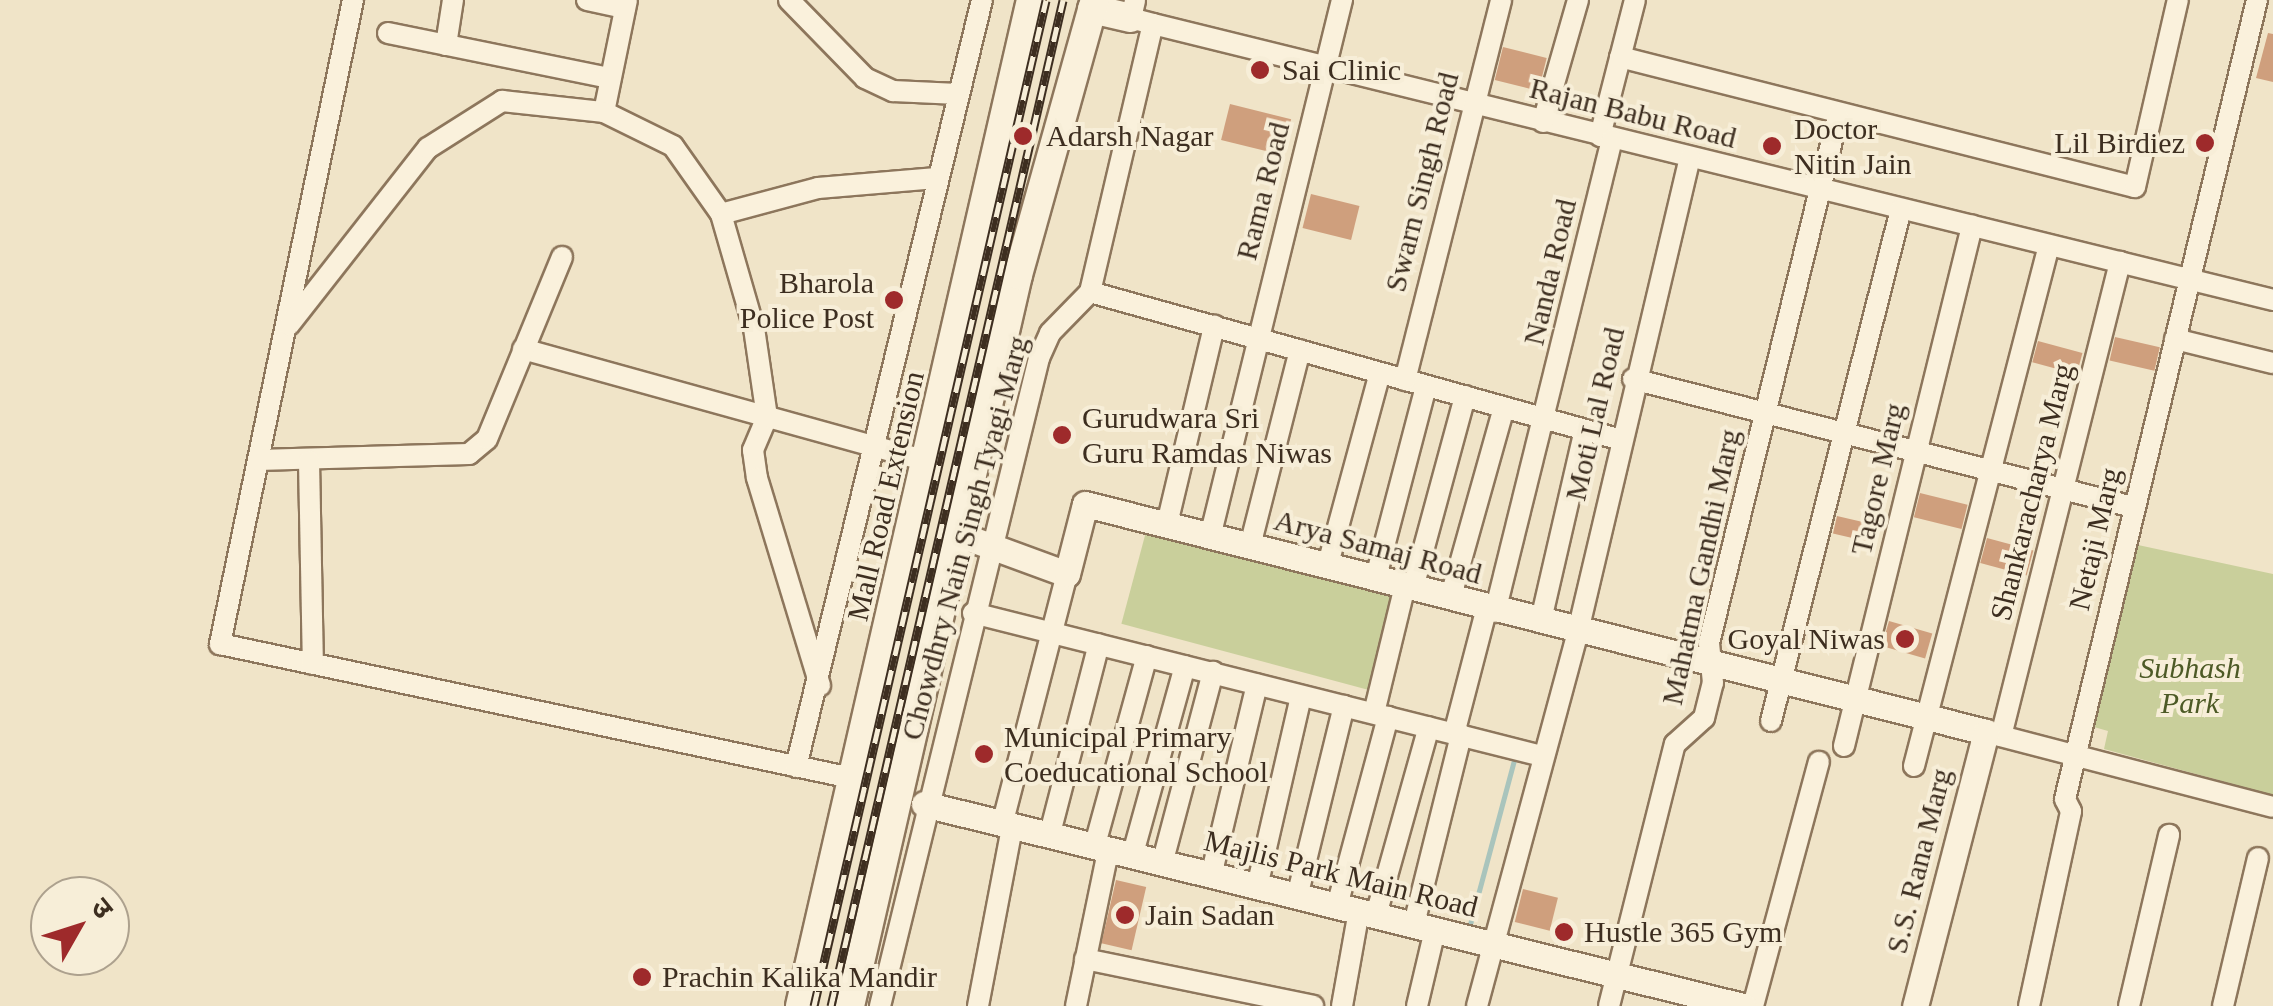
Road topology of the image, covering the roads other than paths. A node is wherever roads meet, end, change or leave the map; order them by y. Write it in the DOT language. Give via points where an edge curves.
graph roads {
  1 [pos="353,0"];
  2 [pos="453,0"];
  3 [pos="587,0"];
  4 [pos="790,0"];
  5 [pos="982,0"];
  6 [pos="1031,0"];
  7 [pos="1342,0"];
  8 [pos="1501,0"];
  9 [pos="1578,0"];
  10 [pos="1634,0"];
  11 [pos="2178,0"];
  12 [pos="2257,0"];
  13 [pos="626,4"];
  14 [pos="1094,4"];
  15 [pos="1139,14"];
  16 [pos="388,33"];
  17 [pos="446,45"];
  18 [pos="1620,57"];
  19 [pos="1324,66"];
  20 [pos="610,78"];
  21 [pos="958,94"];
  22 [pos="1472,102"];
  23 [pos="604,112"];
  24 [pos="1838,116"];
  25 [pos="1543,122"];
  26 [pos="1606,137"];
  27 [pos="1690,158"];
  28 [pos="937,178"];
  29 [pos="1821,190"];
  30 [pos="1902,209"];
  31 [pos="721,214"];
  32 [pos="1972,226"];
  33 [pos="2049,245"];
  34 [pos="562,258"];
  35 [pos="2120,262"];
  36 [pos="2191,280"];
  37 [pos="1090,292"];
  38 [pos="2273,300"];
  39 [pos="1214,326"];
  40 [pos="285,331"];
  41 [pos="1258,339"];
  42 [pos="2176,340"];
  43 [pos="523,350"];
  44 [pos="1300,350"];
  45 [pos="2273,363"];
  46 [pos="1380,373"];
  47 [pos="1634,379"];
  48 [pos="1404,380"];
  49 [pos="1426,386"];
  50 [pos="1465,396"];
  51 [pos="1504,408"];
  52 [pos="1766,414"];
  53 [pos="768,417"];
  54 [pos="1545,419"];
  55 [pos="1585,430"];
  56 [pos="1844,437"];
  57 [pos="1618,439"];
  58 [pos="874,450"];
  59 [pos="1914,453"];
  60 [pos="258,460"];
  61 [pos="309,461"];
  62 [pos="927,461"];
  63 [pos="1990,473"];
  64 [pos="2063,489"];
  65 [pos="2132,507"];
  66 [pos="1168,524"];
  67 [pos="956,533"];
  68 [pos="1210,537"];
  69 [pos="989,541"];
  70 [pos="1250,546"];
  71 [pos="1328,564"];
  72 [pos="1066,574"];
  73 [pos="1376,577"];
  74 [pos="1409,587"];
  75 [pos="1451,596"];
  76 [pos="1491,612"];
  77 [pos="973,613"];
  78 [pos="1541,620"];
  79 [pos="1051,631"];
  80 [pos="1578,631"];
  81 [pos="1099,644"];
  82 [pos="1148,656"];
  83 [pos="313,664"];
  84 [pos="1706,664"];
  85 [pos="1185,666"];
  86 [pos="1212,672"];
  87 [pos="1783,683"];
  88 [pos="1256,684"];
  89 [pos="820,686"];
  90 [pos="1301,696"];
  91 [pos="1858,702"];
  92 [pos="1344,706"];
  93 [pos="1381,715"];
  94 [pos="1926,720"];
  95 [pos="1771,721"];
  96 [pos="1429,728"];
  97 [pos="1994,734"];
  98 [pos="1458,735"];
  99 [pos="1844,746"];
  100 [pos="1542,756"];
  101 [pos="2076,756"];
  102 [pos="1818,762"];
  103 [pos="1914,766"];
  104 [pos="796,768"];
  105 [pos="856,779"];
  106 [pos="924,804"];
  107 [pos="2273,807"];
  108 [pos="1007,826"];
  109 [pos="2169,835"];
  110 [pos="1049,837"];
  111 [pos="1111,852"];
  112 [pos="2258,858"];
  113 [pos="1162,864"];
  114 [pos="1211,876"];
  115 [pos="1256,887"];
  116 [pos="1297,897"];
  117 [pos="1357,911"];
  118 [pos="1425,927"];
  119 [pos="1492,944"];
  120 [pos="1085,959"];
  121 [pos="1617,974"];
  122 [pos="800,1006"];
  123 [pos="850,1006"];
  124 [pos="880,1006"];
  125 [pos="978,1006"];
  126 [pos="1076,1006"];
  127 [pos="1313,1006"];
  128 [pos="1342,1006"];
  129 [pos="1417,1006"];
  130 [pos="1477,1006"];
  131 [pos="1609,1006"];
  132 [pos="1743,1006"];
  133 [pos="1753,1006"];
  134 [pos="1916,1006"];
  135 [pos="2029,1006"];
  136 [pos="2129,1006"];
  137 [pos="2223,1006"];
  1 -- 40 [label="street"];
  2 -- 17 [label="street"];
  3 -- 13 [label="street"];
  4 -- 21 [label="street" via="865,78 893,91"];
  5 -- 21 [label="street"];
  6 -- 62 [label="main road, Mall Road Extension"];
  7 -- 19 [label="street, Rama Road"];
  8 -- 22 [label="street, Swarn Singh Road"];
  9 -- 25 [label="street"];
  10 -- 18 [label="street, Nanda Road"];
  11 -- 24 [label="street" via="2136,187"];
  12 -- 36 [label="street, Netaji Marg"];
  13 -- 20 [label="street"];
  14 -- 15 [label="main road"];
  14 -- 67 [label="main road"];
  15 -- 19 [label="street, Rajan Babu Road"];
  15 -- 37 [label="street"];
  16 -- 17 [label="street"];
  17 -- 20 [label="street"];
  18 -- 24 [label="street"];
  18 -- 26 [label="street, Nanda Road"];
  19 -- 22 [label="street, Rajan Babu Road"];
  19 -- 41 [label="street, Rama Road"];
  20 -- 23 [label="street"];
  21 -- 28 [label="street"];
  22 -- 25 [label="street, Rajan Babu Road"];
  22 -- 48 [label="street, Swarn Singh Road"];
  23 -- 31 [label="street" via="673,146"];
  23 -- 40 [label="street" via="502,101 466,119 428,148"];
  24 -- 29 [label="street, Mahatma Gandhi Marg"];
  25 -- 26 [label="street, Rajan Babu Road"];
  26 -- 27 [label="street, Rajan Babu Road"];
  26 -- 54 [label="street, Nanda Road"];
  27 -- 29 [label="street, Rajan Babu Road"];
  27 -- 47 [label="street, Moti Lal Road"];
  28 -- 31 [label="street" via="818,188"];
  28 -- 58 [label="street"];
  29 -- 30 [label="street, Rajan Babu Road"];
  29 -- 52 [label="street, Mahatma Gandhi Marg"];
  30 -- 32 [label="street, Rajan Babu Road"];
  30 -- 56 [label="street"];
  31 -- 53 [label="street" via="762,365"];
  32 -- 33 [label="street, Rajan Babu Road"];
  32 -- 59 [label="street, Tagore Marg"];
  33 -- 35 [label="street, Rajan Babu Road"];
  33 -- 63 [label="street"];
  34 -- 43 [label="street"];
  35 -- 36 [label="street, Rajan Babu Road"];
  35 -- 64 [label="street, Shankaracharya Marg"];
  36 -- 38 [label="street, Rajan Babu Road"];
  36 -- 42 [label="street, Netaji Marg"];
  37 -- 39 [label="street"];
  37 -- 69 [label="street, Chowdhry Nain Singh Tyagi Marg" via="1050,333 1039,358"];
  39 -- 41 [label="street"];
  39 -- 66 [label="street"];
  40 -- 60 [label="street"];
  41 -- 44 [label="street"];
  41 -- 68 [label="street, Rama Road"];
  42 -- 45 [label="street"];
  42 -- 65 [label="street, Netaji Marg"];
  43 -- 53 [label="street"];
  43 -- 61 [label="street" via="487,439 469,454"];
  44 -- 46 [label="street"];
  44 -- 70 [label="street"];
  46 -- 48 [label="street"];
  46 -- 71 [label="street"];
  47 -- 52 [label="street"];
  47 -- 57 [label="street, Moti Lal Road"];
  48 -- 49 [label="street"];
  49 -- 50 [label="street"];
  49 -- 73 [label="street"];
  50 -- 51 [label="street"];
  50 -- 74 [label="street"];
  51 -- 54 [label="street"];
  51 -- 75 [label="street"];
  52 -- 56 [label="street"];
  52 -- 84 [label="street, Mahatma Gandhi Marg"];
  53 -- 58 [label="street"];
  53 -- 89 [label="street" via="754,450 756,478"];
  54 -- 55 [label="street"];
  54 -- 76 [label="street, Nanda Road"];
  55 -- 57 [label="street"];
  55 -- 78 [label="street"];
  56 -- 59 [label="street"];
  56 -- 87 [label="street"];
  57 -- 80 [label="street, Moti Lal Road"];
  58 -- 62 [label="street"];
  58 -- 89 [label="street"];
  59 -- 63 [label="street"];
  59 -- 91 [label="street, Tagore Marg"];
  60 -- 61 [label="street"];
  60 -- 83 [label="street" via="220,644"];
  61 -- 83 [label="street"];
  62 -- 105 [label="main road, Mall Road Extension"];
  63 -- 64 [label="street"];
  63 -- 94 [label="street"];
  64 -- 65 [label="street"];
  64 -- 97 [label="street, Shankaracharya Marg"];
  65 -- 101 [label="street, Netaji Marg"];
  66 -- 68 [label="street, Arya Samaj Road"];
  66 -- 72 [label="street, Arya Samaj Road" via="1085,504"];
  67 -- 69 [label="street"];
  67 -- 123 [label="main road"];
  68 -- 70 [label="street, Arya Samaj Road"];
  69 -- 72 [label="street"];
  69 -- 77 [label="street, Chowdhry Nain Singh Tyagi Marg"];
  70 -- 71 [label="street, Arya Samaj Road"];
  71 -- 73 [label="street, Arya Samaj Road"];
  72 -- 79 [label="street, Arya Samaj Road"];
  73 -- 74 [label="street, Arya Samaj Road"];
  74 -- 75 [label="street, Arya Samaj Road"];
  74 -- 93 [label="street"];
  75 -- 76 [label="street, Arya Samaj Road"];
  76 -- 78 [label="street, Arya Samaj Road"];
  76 -- 98 [label="street, Nanda Road"];
  77 -- 79 [label="street"];
  77 -- 106 [label="street, Chowdhry Nain Singh Tyagi Marg"];
  78 -- 80 [label="street, Arya Samaj Road"];
  79 -- 81 [label="street"];
  79 -- 108 [label="street, Arya Samaj Road"];
  80 -- 84 [label="street, Arya Samaj Road"];
  80 -- 100 [label="street, Moti Lal Road"];
  81 -- 82 [label="street"];
  81 -- 110 [label="street"];
  82 -- 85 [label="street"];
  82 -- 111 [label="street"];
  83 -- 104 [label="street"];
  84 -- 87 [label="street, Arya Samaj Road"];
  84 -- 121 [label="street, Mahatma Gandhi Marg" via="1713,683 1704,718 1675,744"];
  85 -- 86 [label="street"];
  85 -- 111 [label="street"];
  86 -- 88 [label="street"];
  86 -- 113 [label="street"];
  87 -- 91 [label="street, Arya Samaj Road"];
  87 -- 95 [label="street"];
  88 -- 90 [label="street"];
  88 -- 114 [label="street"];
  89 -- 104 [label="street"];
  90 -- 92 [label="street"];
  90 -- 115 [label="street"];
  91 -- 94 [label="street, Arya Samaj Road"];
  91 -- 99 [label="street, Tagore Marg"];
  92 -- 93 [label="street"];
  92 -- 116 [label="street"];
  93 -- 96 [label="street"];
  93 -- 117 [label="street"];
  94 -- 97 [label="street, Arya Samaj Road"];
  94 -- 103 [label="street"];
  96 -- 98 [label="street"];
  96 -- 117 [label="street"];
  97 -- 101 [label="street, Arya Samaj Road"];
  97 -- 134 [label="street, S.S. Rana Marg"];
  98 -- 100 [label="street"];
  98 -- 118 [label="street, Nanda Road"];
  100 -- 119 [label="street, Moti Lal Road"];
  101 -- 107 [label="street, Arya Samaj Road"];
  101 -- 135 [label="street, Netaji Marg" via="2065,799 2072,811"];
  102 -- 133 [label="street"];
  104 -- 105 [label="street"];
  105 -- 122 [label="main road, Mall Road Extension"];
  106 -- 108 [label="street, Majlis Park Main Road"];
  106 -- 124 [label="street, Chowdhry Nain Singh Tyagi Marg"];
  108 -- 110 [label="street, Majlis Park Main Road"];
  108 -- 125 [label="street, Arya Samaj Road"];
  109 -- 136 [label="street"];
  110 -- 111 [label="street, Majlis Park Main Road"];
  111 -- 113 [label="street, Majlis Park Main Road"];
  111 -- 120 [label="street"];
  112 -- 137 [label="street"];
  113 -- 114 [label="street, Majlis Park Main Road"];
  114 -- 115 [label="street, Majlis Park Main Road"];
  115 -- 116 [label="street, Majlis Park Main Road"];
  116 -- 117 [label="street, Majlis Park Main Road"];
  117 -- 118 [label="street, Majlis Park Main Road"];
  117 -- 128 [label="street"];
  118 -- 119 [label="street, Majlis Park Main Road"];
  118 -- 129 [label="street, Nanda Road"];
  119 -- 121 [label="street, Majlis Park Main Road"];
  119 -- 130 [label="street, Moti Lal Road"];
  120 -- 126 [label="street"];
  120 -- 127 [label="street"];
  121 -- 131 [label="street, Mahatma Gandhi Marg"];
  121 -- 132 [label="street, Majlis Park Main Road"];
}
